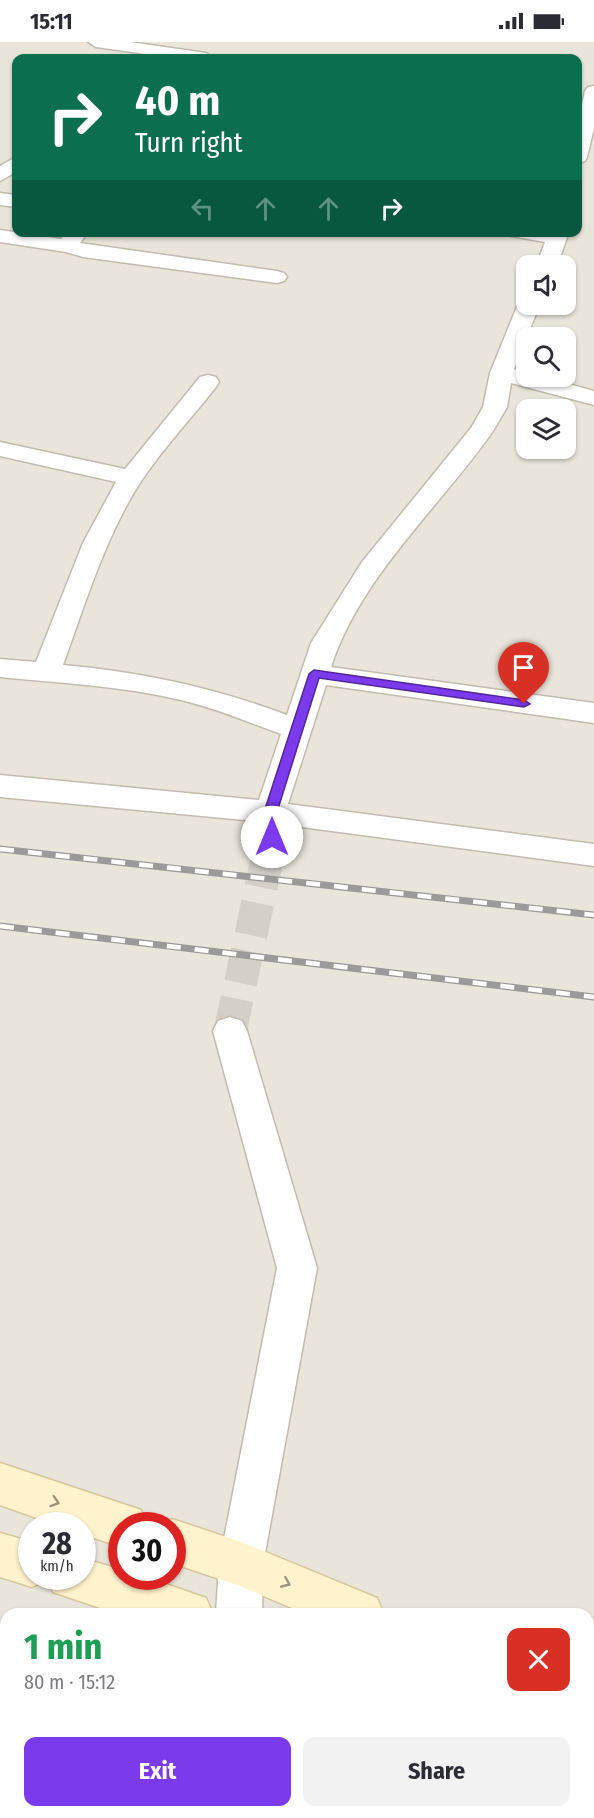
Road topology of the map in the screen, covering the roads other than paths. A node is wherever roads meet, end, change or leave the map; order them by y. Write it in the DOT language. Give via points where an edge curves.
graph roads {
  1 [pos="96,42"];
  2 [pos="136,54"];
  3 [pos="594,91"];
  4 [pos="582,140"];
  5 [pos="557,237"];
  6 [pos="1,238"];
  7 [pos="74,239"];
  8 [pos="550,255"];
  9 [pos="277,277"];
  10 [pos="525,315"];
  11 [pos="501,373"];
  12 [pos="208,382"];
  13 [pos="594,398"];
  14 [pos="0,449"];
  15 [pos="132,478"];
  16 [pos="0,668"];
  17 [pos="46,672"];
  18 [pos="314,674"];
  19 [pos="594,713"];
  20 [pos="296,729"];
  21 [pos="0,786"];
  22 [pos="271,824"];
  23 [pos="594,855"];
  24 [pos="230,1032"];
  25 [pos="0,1484"];
  26 [pos="108,1520"];
  27 [pos="186,1546"];
  28 [pos="0,1555"];
  29 [pos="18,1561"];
  30 [pos="241,1564"];
  31 [pos="96,1584"];
  32 [pos="171,1608"];
  33 [pos="239,1608"];
  34 [pos="347,1608"];
  1 -- 2 [label="street"];
  3 -- 4 [label="street"];
  5 -- 8 [label="street"];
  6 -- 7 [label="street"];
  7 -- 9 [label="street" via="83,251"];
  10 -- 11 [label="street"];
  11 -- 13 [label="street"];
  11 -- 18 [label="street" via="495,407 481,431 375,562 325,643"];
  12 -- 15 [label="street"];
  14 -- 15 [label="street"];
  15 -- 17 [label="street" via="102,530"];
  16 -- 17 [label="street"];
  17 -- 20 [label="street" via="181,691 230,704"];
  18 -- 19 [label="street"];
  18 -- 20 [label="street"];
  20 -- 22 [label="street"];
  21 -- 22 [label="street"];
  22 -- 23 [label="street"];
  24 -- 30 [label="street" via="297,1268"];
  25 -- 26 [label="main road, one-way"];
  27 -- 30 [label="main road"];
  28 -- 29 [label="main road"];
  30 -- 33 [label="street"];
  30 -- 34 [label="main road, one-way"];
  31 -- 32 [label="main road"];
}
